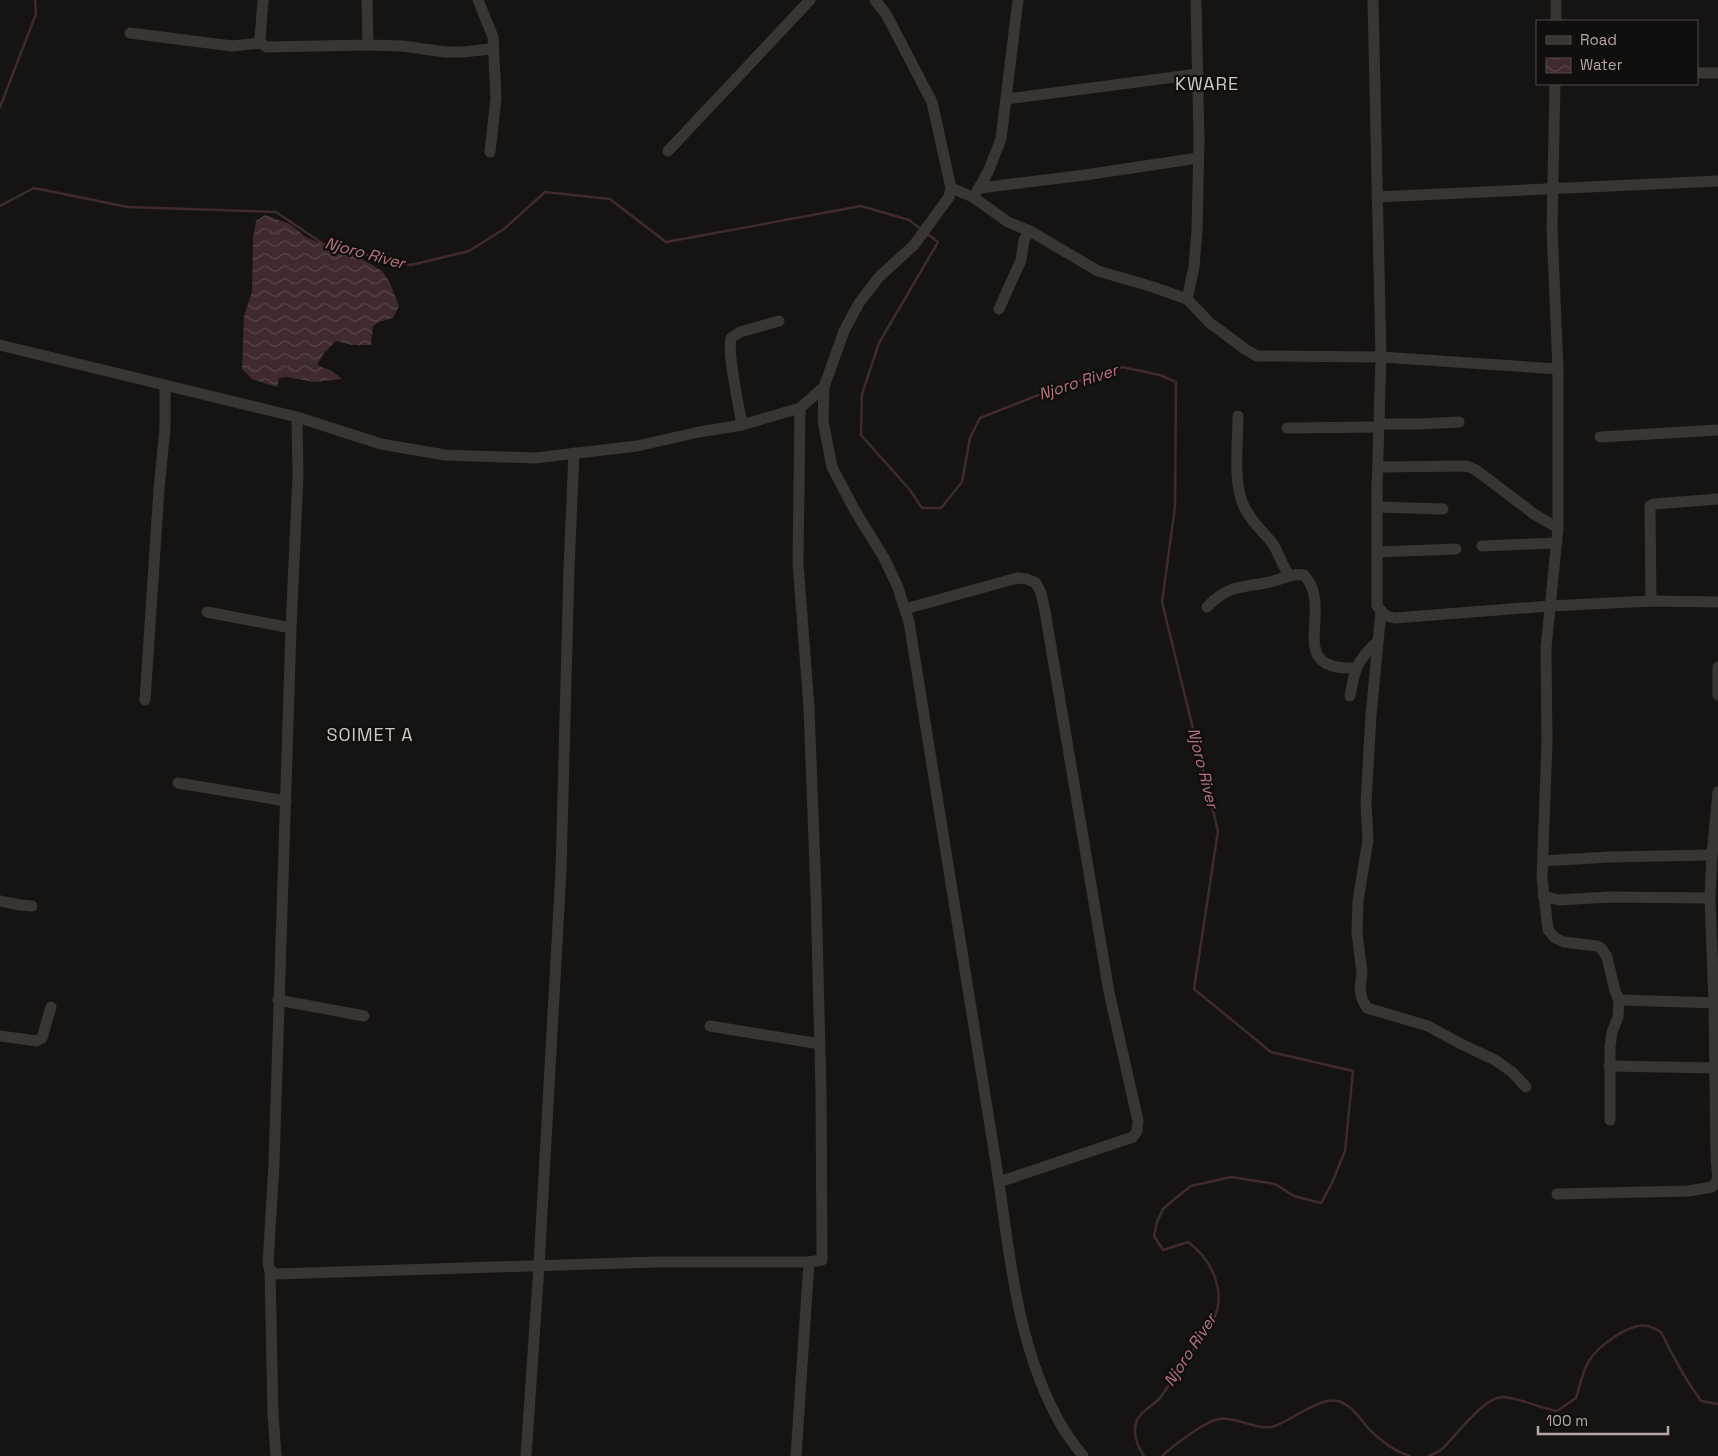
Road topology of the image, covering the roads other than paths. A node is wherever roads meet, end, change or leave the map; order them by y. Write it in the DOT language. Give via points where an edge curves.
graph roads {
  1 [pos="263,0"];
  2 [pos="367,0"];
  3 [pos="478,0"];
  4 [pos="810,0"];
  5 [pos="875,0"];
  6 [pos="1018,0"];
  7 [pos="1196,0"];
  8 [pos="1373,0"];
  9 [pos="1556,0"];
  10 [pos="1556,20"];
  11 [pos="130,33"];
  12 [pos="260,43"];
  13 [pos="368,45"];
  14 [pos="493,51"];
  15 [pos="1698,73"];
  16 [pos="1718,73"];
  17 [pos="1198,74"];
  18 [pos="1556,85"];
  19 [pos="1006,99"];
  20 [pos="668,151"];
  21 [pos="490,152"];
  22 [pos="1198,158"];
  23 [pos="1718,181"];
  24 [pos="951,188"];
  25 [pos="1554,189"];
  26 [pos="976,192"];
  27 [pos="1377,197"];
  28 [pos="1030,231"];
  29 [pos="1187,299"];
  30 [pos="999,309"];
  31 [pos="779,322"];
  32 [pos="0,345"];
  33 [pos="1381,357"];
  34 [pos="1558,369"];
  35 [pos="165,385"];
  36 [pos="824,387"];
  37 [pos="800,408"];
  38 [pos="1238,416"];
  39 [pos="297,417"];
  40 [pos="1459,422"];
  41 [pos="742,425"];
  42 [pos="1379,425"];
  43 [pos="1287,428"];
  44 [pos="1718,430"];
  45 [pos="1600,437"];
  46 [pos="574,453"];
  47 [pos="1378,467"];
  48 [pos="1718,499"];
  49 [pos="1377,507"];
  50 [pos="1442,509"];
  51 [pos="1558,528"];
  52 [pos="1557,543"];
  53 [pos="1482,546"];
  54 [pos="1456,548"];
  55 [pos="1377,552"];
  56 [pos="1289,575"];
  57 [pos="1651,601"];
  58 [pos="1718,602"];
  59 [pos="1550,606"];
  60 [pos="1207,607"];
  61 [pos="905,609"];
  62 [pos="1380,611"];
  63 [pos="207,612"];
  64 [pos="291,628"];
  65 [pos="1377,642"];
  66 [pos="1718,667"];
  67 [pos="1355,668"];
  68 [pos="1718,677"];
  69 [pos="1350,696"];
  70 [pos="1718,696"];
  71 [pos="145,700"];
  72 [pos="178,783"];
  73 [pos="1718,792"];
  74 [pos="286,801"];
  75 [pos="1712,855"];
  76 [pos="1543,861"];
  77 [pos="1543,896"];
  78 [pos="1710,898"];
  79 [pos="0,901"];
  80 [pos="32,906"];
  81 [pos="278,1000"];
  82 [pos="1619,1000"];
  83 [pos="1716,1003"];
  84 [pos="51,1006"];
  85 [pos="364,1016"];
  86 [pos="710,1026"];
  87 [pos="0,1036"];
  88 [pos="820,1044"];
  89 [pos="1609,1066"];
  90 [pos="1714,1068"];
  91 [pos="1526,1087"];
  92 [pos="1610,1120"];
  93 [pos="1717,1158"];
  94 [pos="999,1182"];
  95 [pos="1558,1194"];
  96 [pos="810,1262"];
  97 [pos="539,1266"];
  98 [pos="270,1270"];
  99 [pos="276,1456"];
  100 [pos="526,1456"];
  101 [pos="796,1456"];
  102 [pos="1083,1456"];
  1 -- 12 [label="street"];
  2 -- 13 [label="street"];
  3 -- 14 [label="street" via="493,37"];
  4 -- 20 [label="street"];
  5 -- 24 [label="street" via="886,14 932,102"];
  6 -- 19 [label="street"];
  7 -- 17 [label="street"];
  8 -- 27 [label="street"];
  9 -- 10 [label="street"];
  11 -- 12 [label="street" via="232,46"];
  12 -- 13 [label="street" via="266,47"];
  13 -- 14 [label="street" via="445,52"];
  14 -- 21 [label="street" via="496,98"];
  15 -- 16 [label="street"];
  17 -- 19 [label="street"];
  17 -- 22 [label="street"];
  18 -- 25 [label="street"];
  19 -- 26 [label="street" via="1001,140"];
  22 -- 26 [label="street"];
  22 -- 29 [label="street" via="1194,267"];
  23 -- 25 [label="street"];
  24 -- 26 [label="street"];
  24 -- 36 [label="street" via="944,206 914,245 879,278 859,303 844,331"];
  25 -- 27 [label="street"];
  25 -- 34 [label="street" via="1553,265"];
  26 -- 28 [label="street" via="1008,222"];
  27 -- 33 [label="street"];
  28 -- 29 [label="street" via="1098,271"];
  28 -- 30 [label="street"];
  29 -- 33 [label="street" via="1210,324 1257,356"];
  31 -- 41 [label="street" via="740,332 730,343"];
  32 -- 35 [label="street"];
  33 -- 34 [label="street"];
  33 -- 42 [label="street"];
  34 -- 51 [label="street"];
  35 -- 39 [label="street"];
  35 -- 71 [label="street" via="165,428"];
  36 -- 37 [label="street"];
  36 -- 61 [label="street" via="824,421 832,467 884,558"];
  37 -- 41 [label="street"];
  37 -- 88 [label="street" via="798,563 809,708"];
  38 -- 56 [label="street" via="1237,471 1242,504 1276,549"];
  39 -- 46 [label="street" via="381,444 445,455 536,458"];
  39 -- 64 [label="street" via="298,476"];
  40 -- 42 [label="street"];
  41 -- 46 [label="street" via="637,446"];
  42 -- 43 [label="street"];
  42 -- 47 [label="street"];
  44 -- 45 [label="street"];
  46 -- 97 [label="street" via="561,871"];
  47 -- 49 [label="street"];
  47 -- 51 [label="street" via="1467,466"];
  48 -- 57 [label="street" via="1650,506"];
  49 -- 50 [label="street"];
  49 -- 55 [label="street"];
  51 -- 52 [label="street"];
  52 -- 53 [label="street"];
  52 -- 59 [label="street"];
  54 -- 55 [label="street"];
  55 -- 62 [label="street" via="1376,599"];
  56 -- 60 [label="street" via="1226,591"];
  56 -- 67 [label="street" via="1304,575 1314,592 1314,648 1318,658 1333,667"];
  57 -- 58 [label="street"];
  57 -- 59 [label="street"];
  59 -- 62 [label="street" via="1395,618"];
  59 -- 76 [label="street" via="1546,648"];
  61 -- 94 [label="street"];
  61 -- 94 [label="street" via="1018,578 1036,583 1041,593 1109,992 1138,1121 1138,1131 1133,1137"];
  62 -- 65 [label="street"];
  63 -- 64 [label="street"];
  64 -- 74 [label="street"];
  65 -- 67 [label="street"];
  65 -- 91 [label="street" via="1366,803 1368,840 1358,901 1362,999 1367,1008 1428,1026 1494,1060"];
  66 -- 68 [label="street"];
  67 -- 69 [label="street"];
  68 -- 70 [label="street"];
  72 -- 74 [label="street"];
  73 -- 75 [label="street"];
  74 -- 81 [label="street"];
  75 -- 76 [label="street"];
  75 -- 78 [label="street"];
  76 -- 77 [label="street"];
  77 -- 78 [label="street" via="1559,900"];
  77 -- 82 [label="street" via="1548,930 1556,938 1597,946 1604,952"];
  78 -- 83 [label="street"];
  79 -- 80 [label="street"];
  81 -- 85 [label="street"];
  81 -- 98 [label="street"];
  82 -- 83 [label="street"];
  82 -- 89 [label="street"];
  83 -- 90 [label="street"];
  84 -- 87 [label="street" via="42,1038 37,1042"];
  86 -- 88 [label="street"];
  88 -- 96 [label="street" via="822,1260"];
  89 -- 90 [label="street"];
  89 -- 92 [label="street"];
  90 -- 93 [label="street"];
  93 -- 95 [label="street" via="1718,1180 1712,1187"];
  94 -- 102 [label="street" via="1008,1246 1031,1353 1046,1394"];
  96 -- 97 [label="street"];
  96 -- 101 [label="street"];
  97 -- 98 [label="street" via="276,1274"];
  97 -- 100 [label="street"];
  98 -- 99 [label="street"];
}
